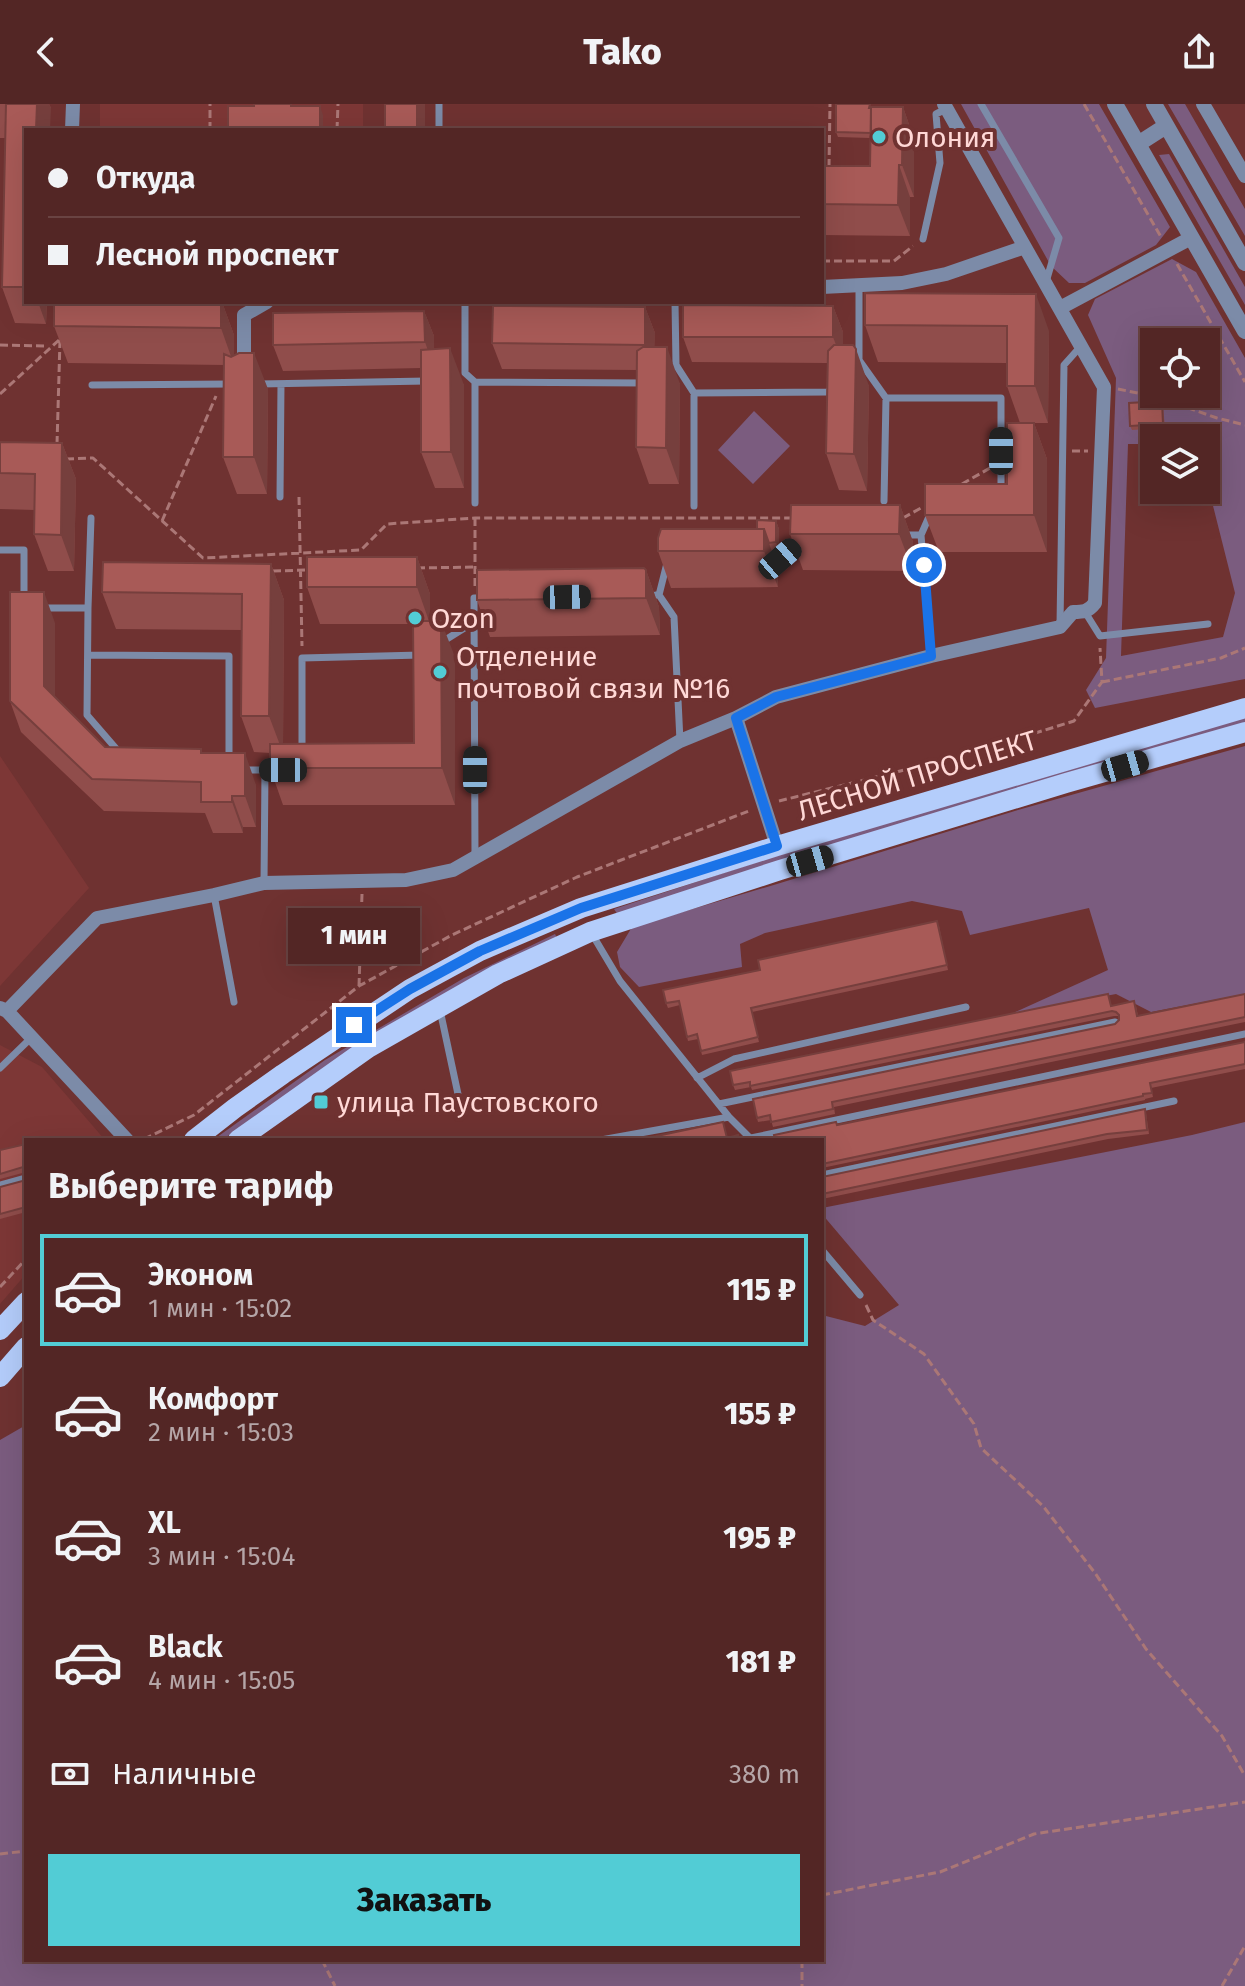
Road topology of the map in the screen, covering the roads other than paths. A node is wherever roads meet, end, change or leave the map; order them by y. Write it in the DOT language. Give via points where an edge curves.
graph roads {
  1 [pos="73,104"];
  2 [pos="439,104"];
  3 [pos="981,104"];
  4 [pos="1115,104"];
  5 [pos="1154,104"];
  6 [pos="1203,104"];
  7 [pos="945,106"];
  8 [pos="1166,126"];
  9 [pos="72,128"];
  10 [pos="439,128"];
  11 [pos="1138,144"];
  12 [pos="1245,176"];
  13 [pos="1191,238"];
  14 [pos="923,239"];
  15 [pos="1025,247"];
  16 [pos="1245,263"];
  17 [pos="1046,284"];
  18 [pos="859,286"];
  19 [pos="824,287"];
  20 [pos="263,304"];
  21 [pos="465,304"];
  22 [pos="675,304"];
  23 [pos="1060,308"];
  24 [pos="1245,331"];
  25 [pos="1081,346"];
  26 [pos="859,360"];
  27 [pos="676,365"];
  28 [pos="848,371"];
  29 [pos="465,373"];
  30 [pos="452,376"];
  31 [pos="439,378"];
  32 [pos="838,381"];
  33 [pos="475,382"];
  34 [pos="250,384"];
  35 [pos="281,384"];
  36 [pos="92,385"];
  37 [pos="694,393"];
  38 [pos="886,398"];
  39 [pos="280,497"];
  40 [pos="884,501"];
  41 [pos="475,503"];
  42 [pos="694,506"];
  43 [pos="1000,507"];
  44 [pos="940,508"];
  45 [pos="91,518"];
  46 [pos="800,535"];
  47 [pos="891,535"];
  48 [pos="921,535"];
  49 [pos="0,550"];
  50 [pos="669,559"];
  51 [pos="764,559"];
  52 [pos="659,595"];
  53 [pos="644,596"];
  54 [pos="490,598"];
  55 [pos="88,608"];
  56 [pos="1085,612"];
  57 [pos="474,622"];
  58 [pos="1208,624"];
  59 [pos="1060,627"];
  60 [pos="88,655"];
  61 [pos="931,656"];
  62 [pos="1245,708"];
  63 [pos="736,718"];
  64 [pos="1245,732"];
  65 [pos="680,741"];
  66 [pos="302,756"];
  67 [pos="125,759"];
  68 [pos="265,770"];
  69 [pos="290,770"];
  70 [pos="777,846"];
  71 [pos="475,859"];
  72 [pos="264,883"];
  73 [pos="214,895"];
  74 [pos="581,908"];
  75 [pos="590,932"];
  76 [pos="234,1002"];
  77 [pos="966,1007"];
  78 [pos="4,1009"];
  79 [pos="440,1009"];
  80 [pos="1115,1022"];
  81 [pos="1245,1034"];
  82 [pos="32,1037"];
  83 [pos="0,1068"];
  84 [pos="697,1078"];
  85 [pos="458,1094"];
  86 [pos="1174,1101"];
  87 [pos="719,1104"];
  88 [pos="729,1117"];
  89 [pos="125,1138"];
  90 [pos="197,1138"];
  91 [pos="241,1138"];
  92 [pos="612,1138"];
  93 [pos="750,1138"];
  94 [pos="756,1138"];
  95 [pos="824,1175"];
  96 [pos="24,1179"];
  97 [pos="0,1185"];
  98 [pos="824,1252"];
  99 [pos="860,1295"];
  100 [pos="24,1304"];
  101 [pos="0,1330"];
  102 [pos="24,1349"];
  103 [pos="0,1377"];
  1 -- 9 [label="street"];
  2 -- 10 [label="lane"];
  3 -- 17 [label="lane" via="1059,238"];
  4 -- 11 [label="street"];
  5 -- 8 [label="street"];
  6 -- 12 [label="street"];
  7 -- 14 [label="lane" via="936,114 940,163"];
  7 -- 15 [label="street"];
  8 -- 11 [label="street"];
  8 -- 16 [label="street"];
  11 -- 13 [label="street"];
  13 -- 23 [label="street"];
  13 -- 24 [label="street"];
  15 -- 17 [label="street"];
  15 -- 18 [label="street" via="946,274"];
  17 -- 23 [label="street"];
  18 -- 19 [label="street"];
  18 -- 26 [label="lane"];
  20 -- 34 [label="street" via="244,315"];
  21 -- 29 [label="lane"];
  22 -- 27 [label="lane"];
  23 -- 25 [label="street"];
  25 -- 56 [label="street" via="1104,387 1095,603"];
  25 -- 59 [label="lane" via="1064,365"];
  26 -- 28 [label="lane"];
  26 -- 38 [label="lane"];
  27 -- 33 [label="lane" via="643,384"];
  27 -- 37 [label="lane"];
  29 -- 30 [label="lane"];
  29 -- 33 [label="lane"];
  31 -- 35 [label="lane"];
  32 -- 37 [label="lane" via="828,392"];
  33 -- 41 [label="lane"];
  34 -- 35 [label="lane"];
  34 -- 36 [label="lane"];
  35 -- 39 [label="lane"];
  37 -- 42 [label="lane"];
  38 -- 40 [label="lane"];
  38 -- 43 [label="lane" via="1001,398"];
  44 -- 48 [label="lane"];
  45 -- 55 [label="lane"];
  46 -- 51 [label="lane" via="780,559"];
  47 -- 48 [label="lane"];
  48 -- 61 [label="lane"];
  49 -- 55 [label="lane" via="24,550 24,608"];
  50 -- 52 [label="lane"];
  52 -- 53 [label="lane"];
  52 -- 65 [label="lane" via="674,617"];
  54 -- 57 [label="lane" via="474,598"];
  55 -- 60 [label="lane"];
  56 -- 58 [label="lane" via="1100,636"];
  56 -- 59 [label="street" via="1073,612"];
  57 -- 66 [label="lane" via="420,656 302,658"];
  57 -- 71 [label="lane"];
  59 -- 61 [label="street"];
  60 -- 67 [label="lane" via="87,715"];
  60 -- 68 [label="lane" via="229,656 229,770"];
  61 -- 63 [label="street" via="776,697"];
  62 -- 70 [label="main road, ЛЕСНОЙ ПРОСПЕКТ"];
  63 -- 65 [label="street"];
  63 -- 70 [label="street"];
  64 -- 75 [label="main road, ЛЕСНОЙ ПРОСПЕКТ"];
  65 -- 71 [label="street"];
  68 -- 69 [label="lane"];
  68 -- 72 [label="lane"];
  70 -- 74 [label="main road, ЛЕСНОЙ ПРОСПЕКТ"];
  71 -- 72 [label="street" via="453,870 406,880"];
  72 -- 73 [label="street"];
  73 -- 76 [label="lane"];
  73 -- 78 [label="street" via="97,918"];
  74 -- 75 [label="main road"];
  74 -- 90 [label="main road, ЛЕСНОЙ ПРОСПЕКТ" via="480,951 410,989"];
  75 -- 79 [label="main road, ЛЕСНОЙ ПРОСПЕКТ" via="498,974"];
  75 -- 84 [label="lane" via="620,981"];
  77 -- 84 [label="lane" via="734,1059"];
  78 -- 82 [label="street"];
  79 -- 85 [label="lane"];
  79 -- 91 [label="main road, ЛЕСНОЙ ПРОСПЕКТ" via="368,1048"];
  80 -- 87 [label="lane"];
  81 -- 94 [label="lane"];
  82 -- 83 [label="lane"];
  82 -- 89 [label="street"];
  84 -- 87 [label="lane"];
  86 -- 95 [label="lane"];
  87 -- 88 [label="lane"];
  88 -- 92 [label="lane"];
  88 -- 93 [label="lane"];
  96 -- 97 [label="lane"];
  98 -- 99 [label="lane"];
  100 -- 101 [label="main road"];
  102 -- 103 [label="main road"];
}
